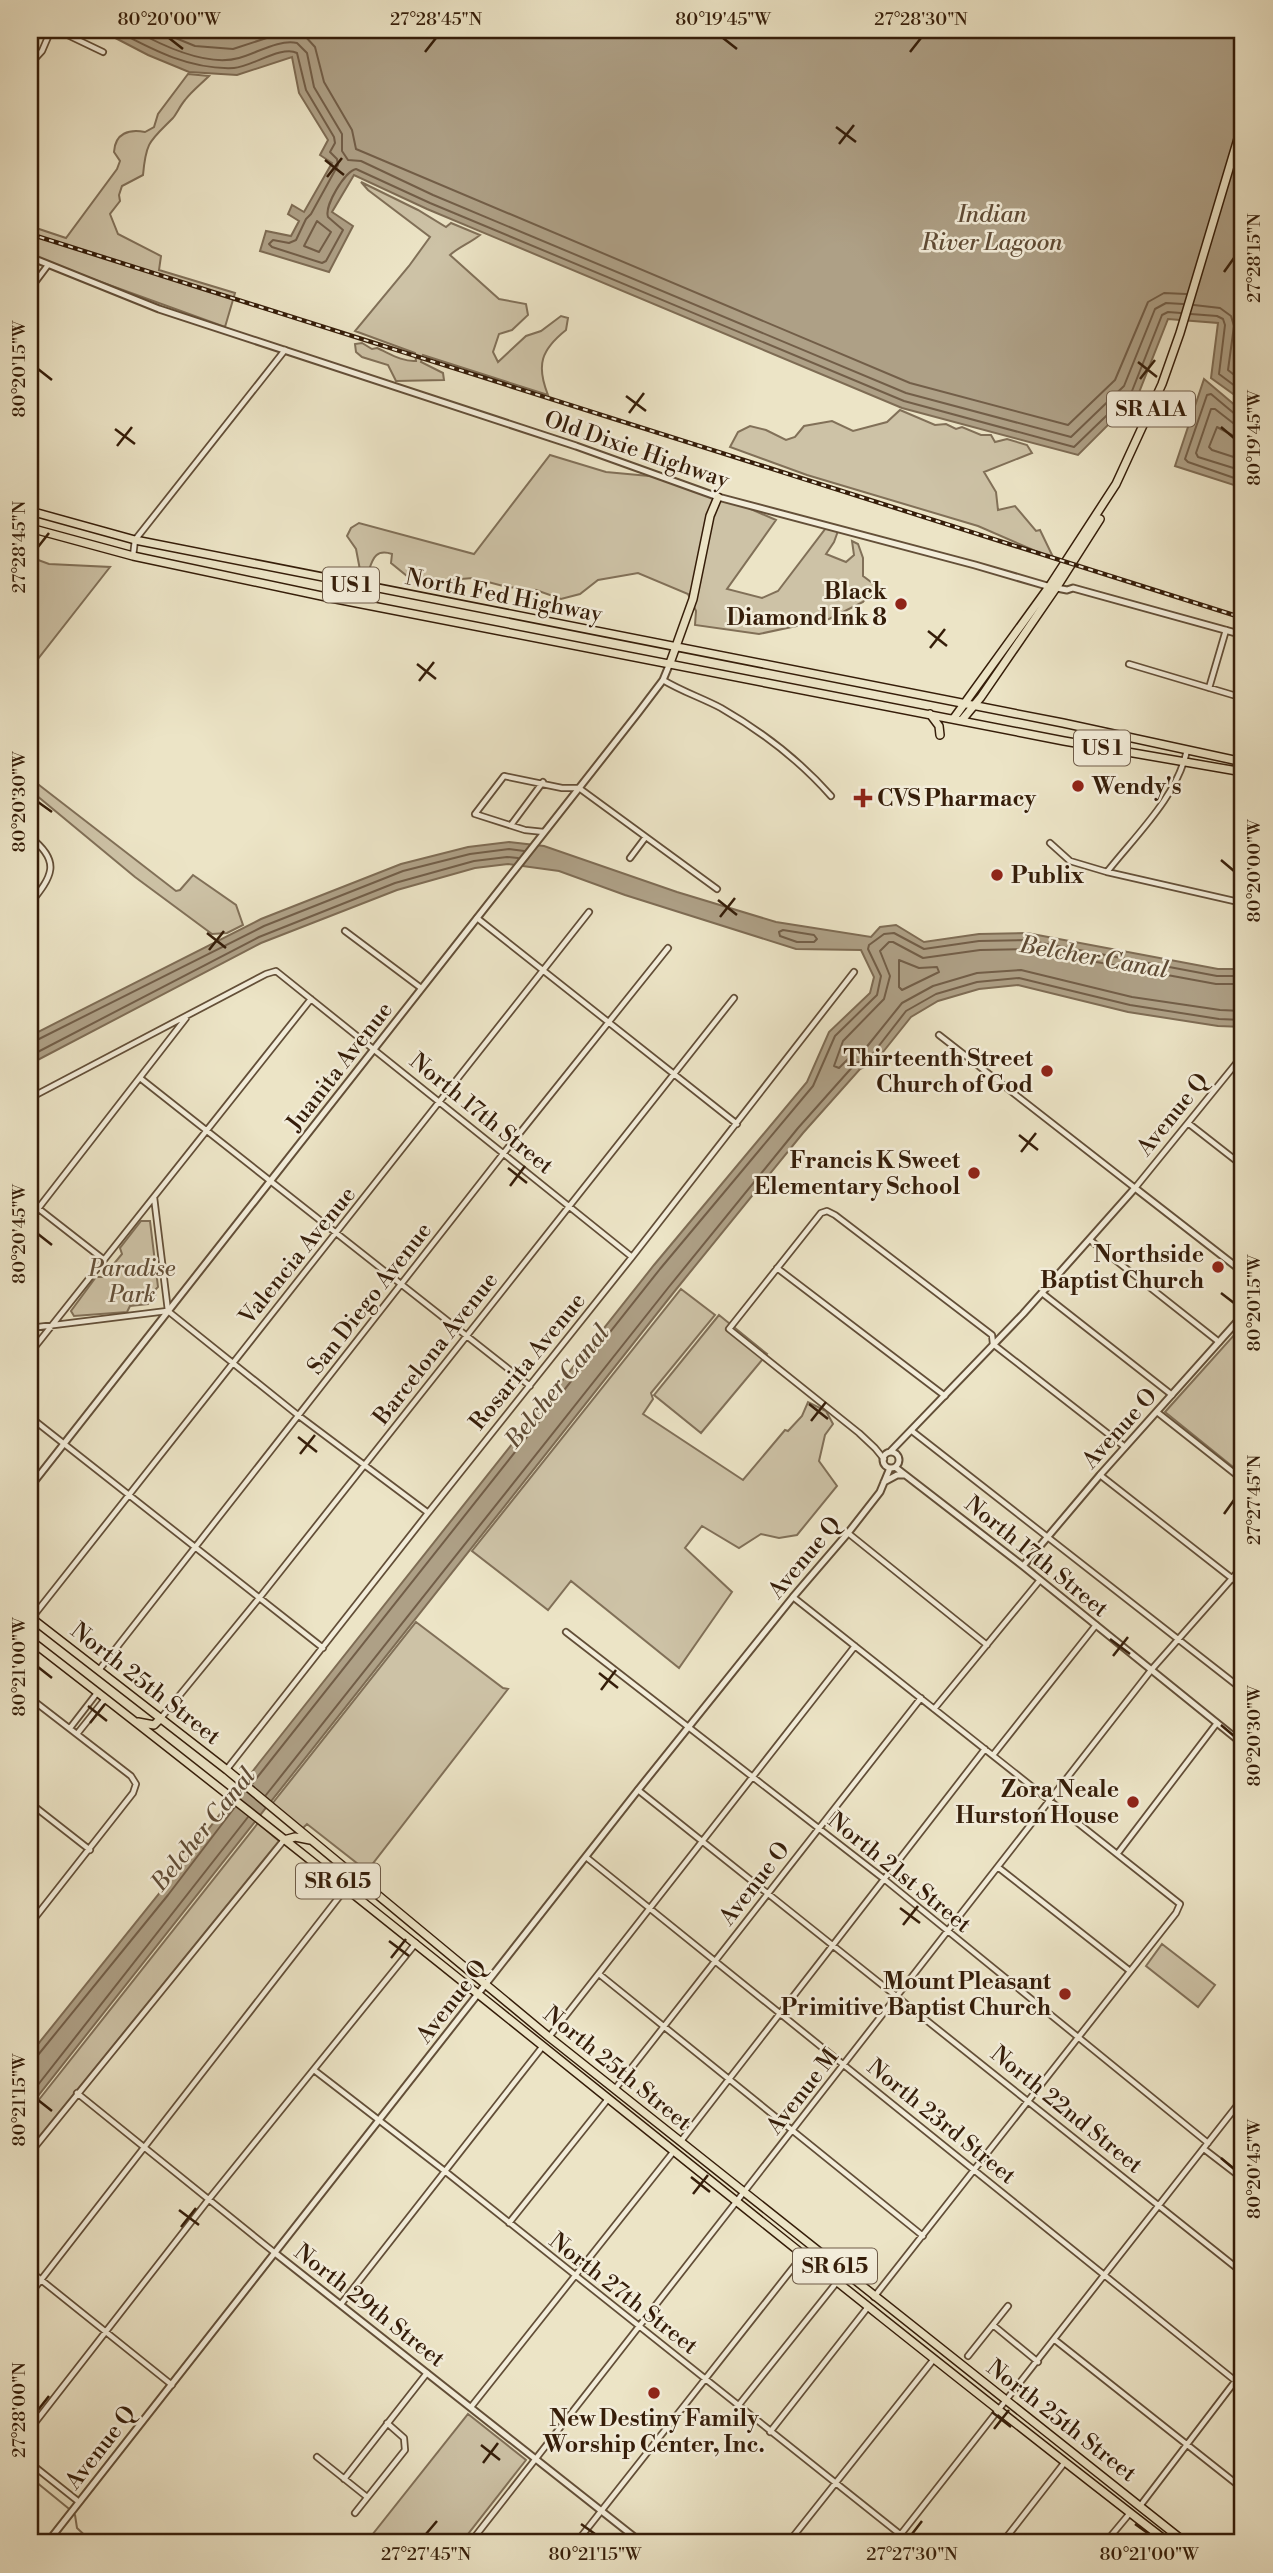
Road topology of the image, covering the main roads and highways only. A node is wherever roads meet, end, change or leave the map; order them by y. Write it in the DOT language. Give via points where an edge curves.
graph roads {
  1 [pos="1243,122"];
  2 [pos="1112,494"];
  3 [pos="718,497"];
  4 [pos="30,511"];
  5 [pos="30,528"];
  6 [pos="359,586"];
  7 [pos="331,598"];
  8 [pos="675,648"];
  9 [pos="670,663"];
  10 [pos="964,704"];
  11 [pos="974,706"];
  12 [pos="929,713"];
  13 [pos="958,719"];
  14 [pos="940,735"];
  15 [pos="1243,762"];
  16 [pos="1243,772"];
  17 [pos="31,1618"];
  18 [pos="30,1640"];
  19 [pos="161,1718"];
  20 [pos="134,1721"];
  21 [pos="284,1840"];
  22 [pos="310,1840"];
  23 [pos="556,2055"];
  24 [pos="614,2090"];
  25 [pos="814,2262"];
  26 [pos="874,2297"];
  27 [pos="1079,2472"];
  28 [pos="1140,2506"];
  29 [pos="1169,2543"];
  30 [pos="1186,2543"];
  1 -- 2 [label="main road, SR A1A" via="1180,333"];
  2 -- 10 [label="main road, SR A1A"];
  2 -- 11 [label="main road, SR A1A" via="1058,585"];
  3 -- 8 [label="main road" via="695,591"];
  4 -- 6 [label="main road, North Fed Highway / US 1" via="135,540"];
  5 -- 7 [label="main road, North Fed Highway / US 1" via="132,556"];
  6 -- 7 [label="main road" via="341,589"];
  6 -- 8 [label="main road, North Fed Highway / US 1"];
  7 -- 9 [label="main road, North Fed Highway / US 1"];
  8 -- 9 [label="main road"];
  8 -- 10 [label="main road, North Fed Highway / US 1"];
  9 -- 12 [label="main road, North Fed Highway / US 1"];
  10 -- 11 [label="main road, North Fed Highway / US 1"];
  10 -- 13 [label="main road, SR A1A"];
  11 -- 13 [label="main road, SR A1A"];
  11 -- 15 [label="main road, US 1"];
  12 -- 13 [label="main road, US 1"];
  12 -- 14 [label="main road"];
  13 -- 16 [label="main road, US 1"];
  17 -- 19 [label="main road, North 25th Street / SR 615"];
  18 -- 20 [label="main road, North 25th Street / SR 615"];
  19 -- 20 [label="main road" via="154,1725"];
  19 -- 22 [label="main road, North 25th Street / SR 615"];
  20 -- 21 [label="main road, North 25th Street / SR 615"];
  21 -- 22 [label="main road"];
  21 -- 23 [label="main road, North 25th Street / SR 615"];
  22 -- 24 [label="main road, North 25th Street / SR 615"];
  23 -- 24 [label="main road"];
  23 -- 25 [label="main road, North 25th Street / SR 615"];
  24 -- 26 [label="main road, North 25th Street / SR 615"];
  25 -- 26 [label="main road" via="823,2264 862,2296"];
  25 -- 27 [label="main road, North 25th Street / SR 615"];
  26 -- 28 [label="main road, North 25th Street / SR 615"];
  27 -- 28 [label="main road" via="1128,2506"];
  27 -- 29 [label="main road, North 25th Street / SR 615"];
  28 -- 30 [label="main road, North 25th Street / SR 615"];
}
